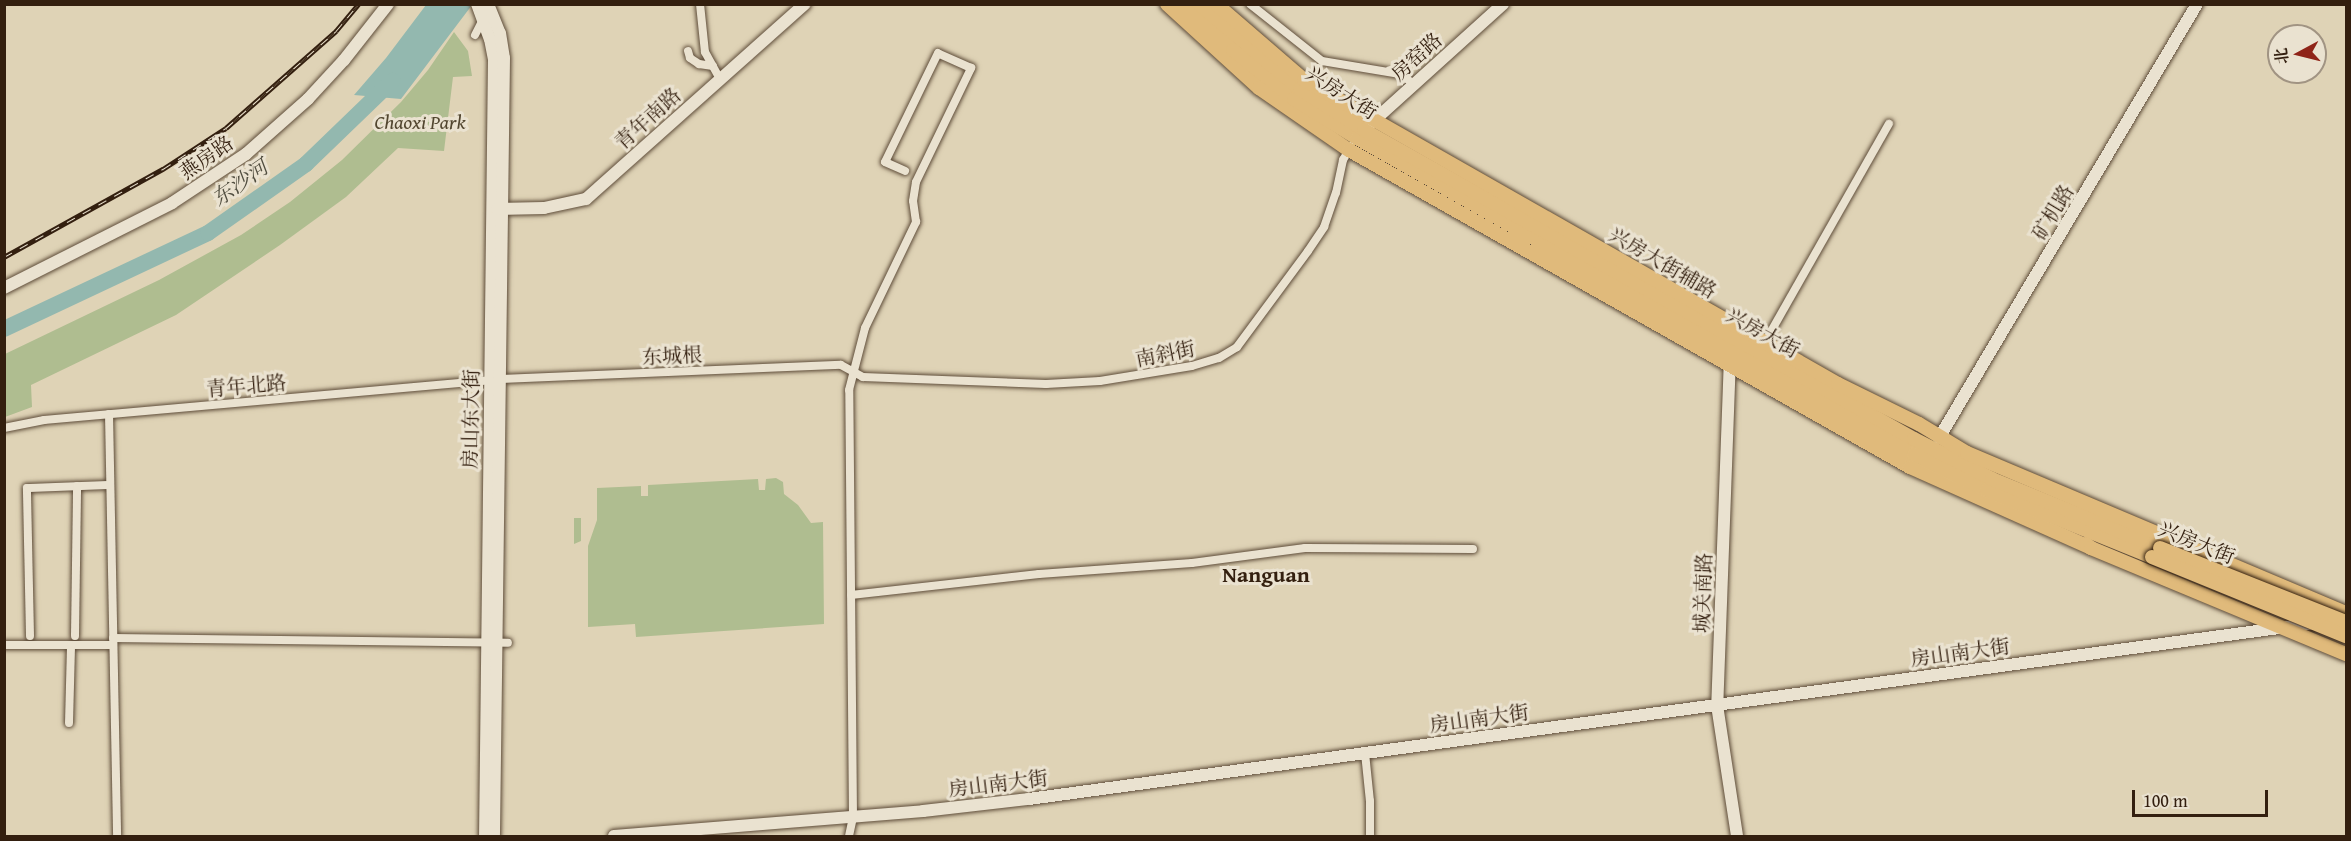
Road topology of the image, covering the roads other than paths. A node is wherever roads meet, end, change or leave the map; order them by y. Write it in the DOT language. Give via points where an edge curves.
graph roads {
  1 [pos="388,4"];
  2 [pos="700,4"];
  3 [pos="805,4"];
  4 [pos="1167,4"];
  5 [pos="1185,4"];
  6 [pos="1199,4"];
  7 [pos="1216,4"];
  8 [pos="1250,4"];
  9 [pos="1503,4"];
  10 [pos="2197,4"];
  11 [pos="484,5"];
  12 [pos="483,20"];
  13 [pos="1188,25"];
  14 [pos="475,35"];
  15 [pos="1219,37"];
  16 [pos="688,51"];
  17 [pos="713,66"];
  18 [pos="1263,67"];
  19 [pos="1290,67"];
  20 [pos="720,79"];
  21 [pos="1414,84"];
  22 [pos="1270,97"];
  23 [pos="1889,124"];
  24 [pos="1365,129"];
  25 [pos="1349,150"];
  26 [pos="905,171"];
  27 [pos="1479,181"];
  28 [pos="1487,199"];
  29 [pos="497,209"];
  30 [pos="4,288"];
  31 [pos="1765,342"];
  32 [pos="1730,350"];
  33 [pos="1730,366"];
  34 [pos="853,372"];
  35 [pos="495,380"];
  36 [pos="1838,384"];
  37 [pos="1857,407"];
  38 [pos="109,414"];
  39 [pos="4,428"];
  40 [pos="1939,438"];
  41 [pos="1914,439"];
  42 [pos="1967,453"];
  43 [pos="110,485"];
  44 [pos="77,486"];
  45 [pos="2062,522"];
  46 [pos="2091,548"];
  47 [pos="1473,549"];
  48 [pos="2156,552"];
  49 [pos="851,595"];
  50 [pos="2346,613"];
  51 [pos="2346,620"];
  52 [pos="2282,627"];
  53 [pos="30,636"];
  54 [pos="75,636"];
  55 [pos="2346,636"];
  56 [pos="113,642"];
  57 [pos="497,643"];
  58 [pos="4,645"];
  59 [pos="71,645"];
  60 [pos="2346,654"];
  61 [pos="1717,705"];
  62 [pos="69,723"];
  63 [pos="1365,753"];
  64 [pos="853,817"];
  65 [pos="117,837"];
  66 [pos="485,837"];
  67 [pos="494,837"];
  68 [pos="615,837"];
  69 [pos="849,837"];
  70 [pos="1370,837"];
  71 [pos="1737,837"];
  1 -- 30 [label="main road, 燕房路" via="308,99 246,154 172,203"];
  2 -- 17 [label="street" via="705,52"];
  3 -- 20 [label="main road, 青年南路"];
  4 -- 13 [label="main road, 兴房大街"];
  5 -- 15 [label="main road, 兴房大街"];
  6 -- 18 [label="main road, 兴房大街"];
  7 -- 19 [label="main road, 兴房大街辅路"];
  8 -- 21 [label="street" via="1322,61 1400,74"];
  9 -- 21 [label="main road, 房窑路"];
  10 -- 40 [label="main road, 矿机路"];
  11 -- 12 [label="main road, 房山东大街"];
  11 -- 29 [label="main road, 房山东大街" via="500,33 504,58"];
  12 -- 14 [label="street"];
  12 -- 29 [label="main road, 房山东大街" via="494,59"];
  13 -- 15 [label="main road"];
  13 -- 22 [label="main road, 兴房大街"];
  15 -- 18 [label="main road, 兴房大街"];
  16 -- 17 [label="street" via="699,64"];
  17 -- 20 [label="street"];
  18 -- 19 [label="main road"];
  18 -- 22 [label="main road"];
  18 -- 24 [label="main road, 兴房大街"];
  19 -- 24 [label="main road, 兴房大街辅路"];
  20 -- 29 [label="main road, 青年南路" via="586,199 562,206"];
  21 -- 24 [label="main road, 房窑路"];
  22 -- 25 [label="main road, 兴房大街"];
  23 -- 31 [label="street"];
  24 -- 25 [label="street, 南斜街"];
  24 -- 27 [label="main road, 兴房大街辅路"];
  24 -- 28 [label="main road, 兴房大街"];
  24 -- 32 [label="main road, 兴房大街"];
  25 -- 33 [label="main road, 兴房大街"];
  25 -- 34 [label="street, 南斜街" via="1324,226 1237,347 1219,358 1100,381 1046,384 863,377"];
  26 -- 34 [label="street" via="885,162 938,53 971,68 916,182 916,222 865,328"];
  27 -- 28 [label="main road"];
  27 -- 31 [label="main road, 兴房大街辅路"];
  28 -- 37 [label="main road, 兴房大街"];
  29 -- 35 [label="main road, 房山东大街"];
  31 -- 36 [label="main road, 兴房大街辅路"];
  32 -- 33 [label="main road, 城关南路"];
  32 -- 45 [label="main road, 兴房大街" via="1914,454"];
  33 -- 46 [label="main road, 兴房大街" via="1910,467"];
  33 -- 61 [label="main road, 城关南路"];
  34 -- 35 [label="street, 东城根" via="841,364"];
  34 -- 49 [label="street" via="849,390"];
  35 -- 38 [label="street, 青年北路"];
  35 -- 57 [label="main road, 房山东大街"];
  36 -- 37 [label="main road"];
  36 -- 40 [label="main road, 兴房大街辅路"];
  37 -- 41 [label="main road, 兴房大街"];
  38 -- 39 [label="street, 青年北路"];
  38 -- 43 [label="street"];
  40 -- 42 [label="main road, 兴房大街辅路"];
  41 -- 42 [label="main road"];
  41 -- 48 [label="main road, 兴房大街" via="1992,479"];
  42 -- 50 [label="main road, 兴房大街辅路"];
  43 -- 44 [label="street"];
  43 -- 56 [label="street"];
  44 -- 53 [label="street" via="27,488"];
  44 -- 54 [label="street"];
  45 -- 46 [label="main road, 兴房大街"];
  45 -- 48 [label="main road, 兴房大街"];
  46 -- 52 [label="main road, 兴房大街"];
  47 -- 49 [label="street" via="1305,549"];
  48 -- 51 [label="main road, 兴房大街, bridge"];
  48 -- 55 [label="main road, 兴房大街, bridge"];
  49 -- 64 [label="street"];
  51 -- 52 [label="main road, 房山南大街"];
  52 -- 60 [label="main road, 兴房大街"];
  52 -- 61 [label="main road, 房山南大街"];
  56 -- 57 [label="street"];
  56 -- 59 [label="street"];
  56 -- 65 [label="street"];
  57 -- 66 [label="main road, 房山东大街"];
  57 -- 67 [label="main road, 房山东大街"];
  58 -- 59 [label="street"];
  59 -- 62 [label="street"];
  61 -- 63 [label="main road, 房山南大街"];
  61 -- 71 [label="main road, 城关南路"];
  63 -- 64 [label="main road, 房山南大街" via="1029,799"];
  63 -- 70 [label="street"];
  64 -- 68 [label="main road, 房山南大街"];
  64 -- 69 [label="street"];
}
